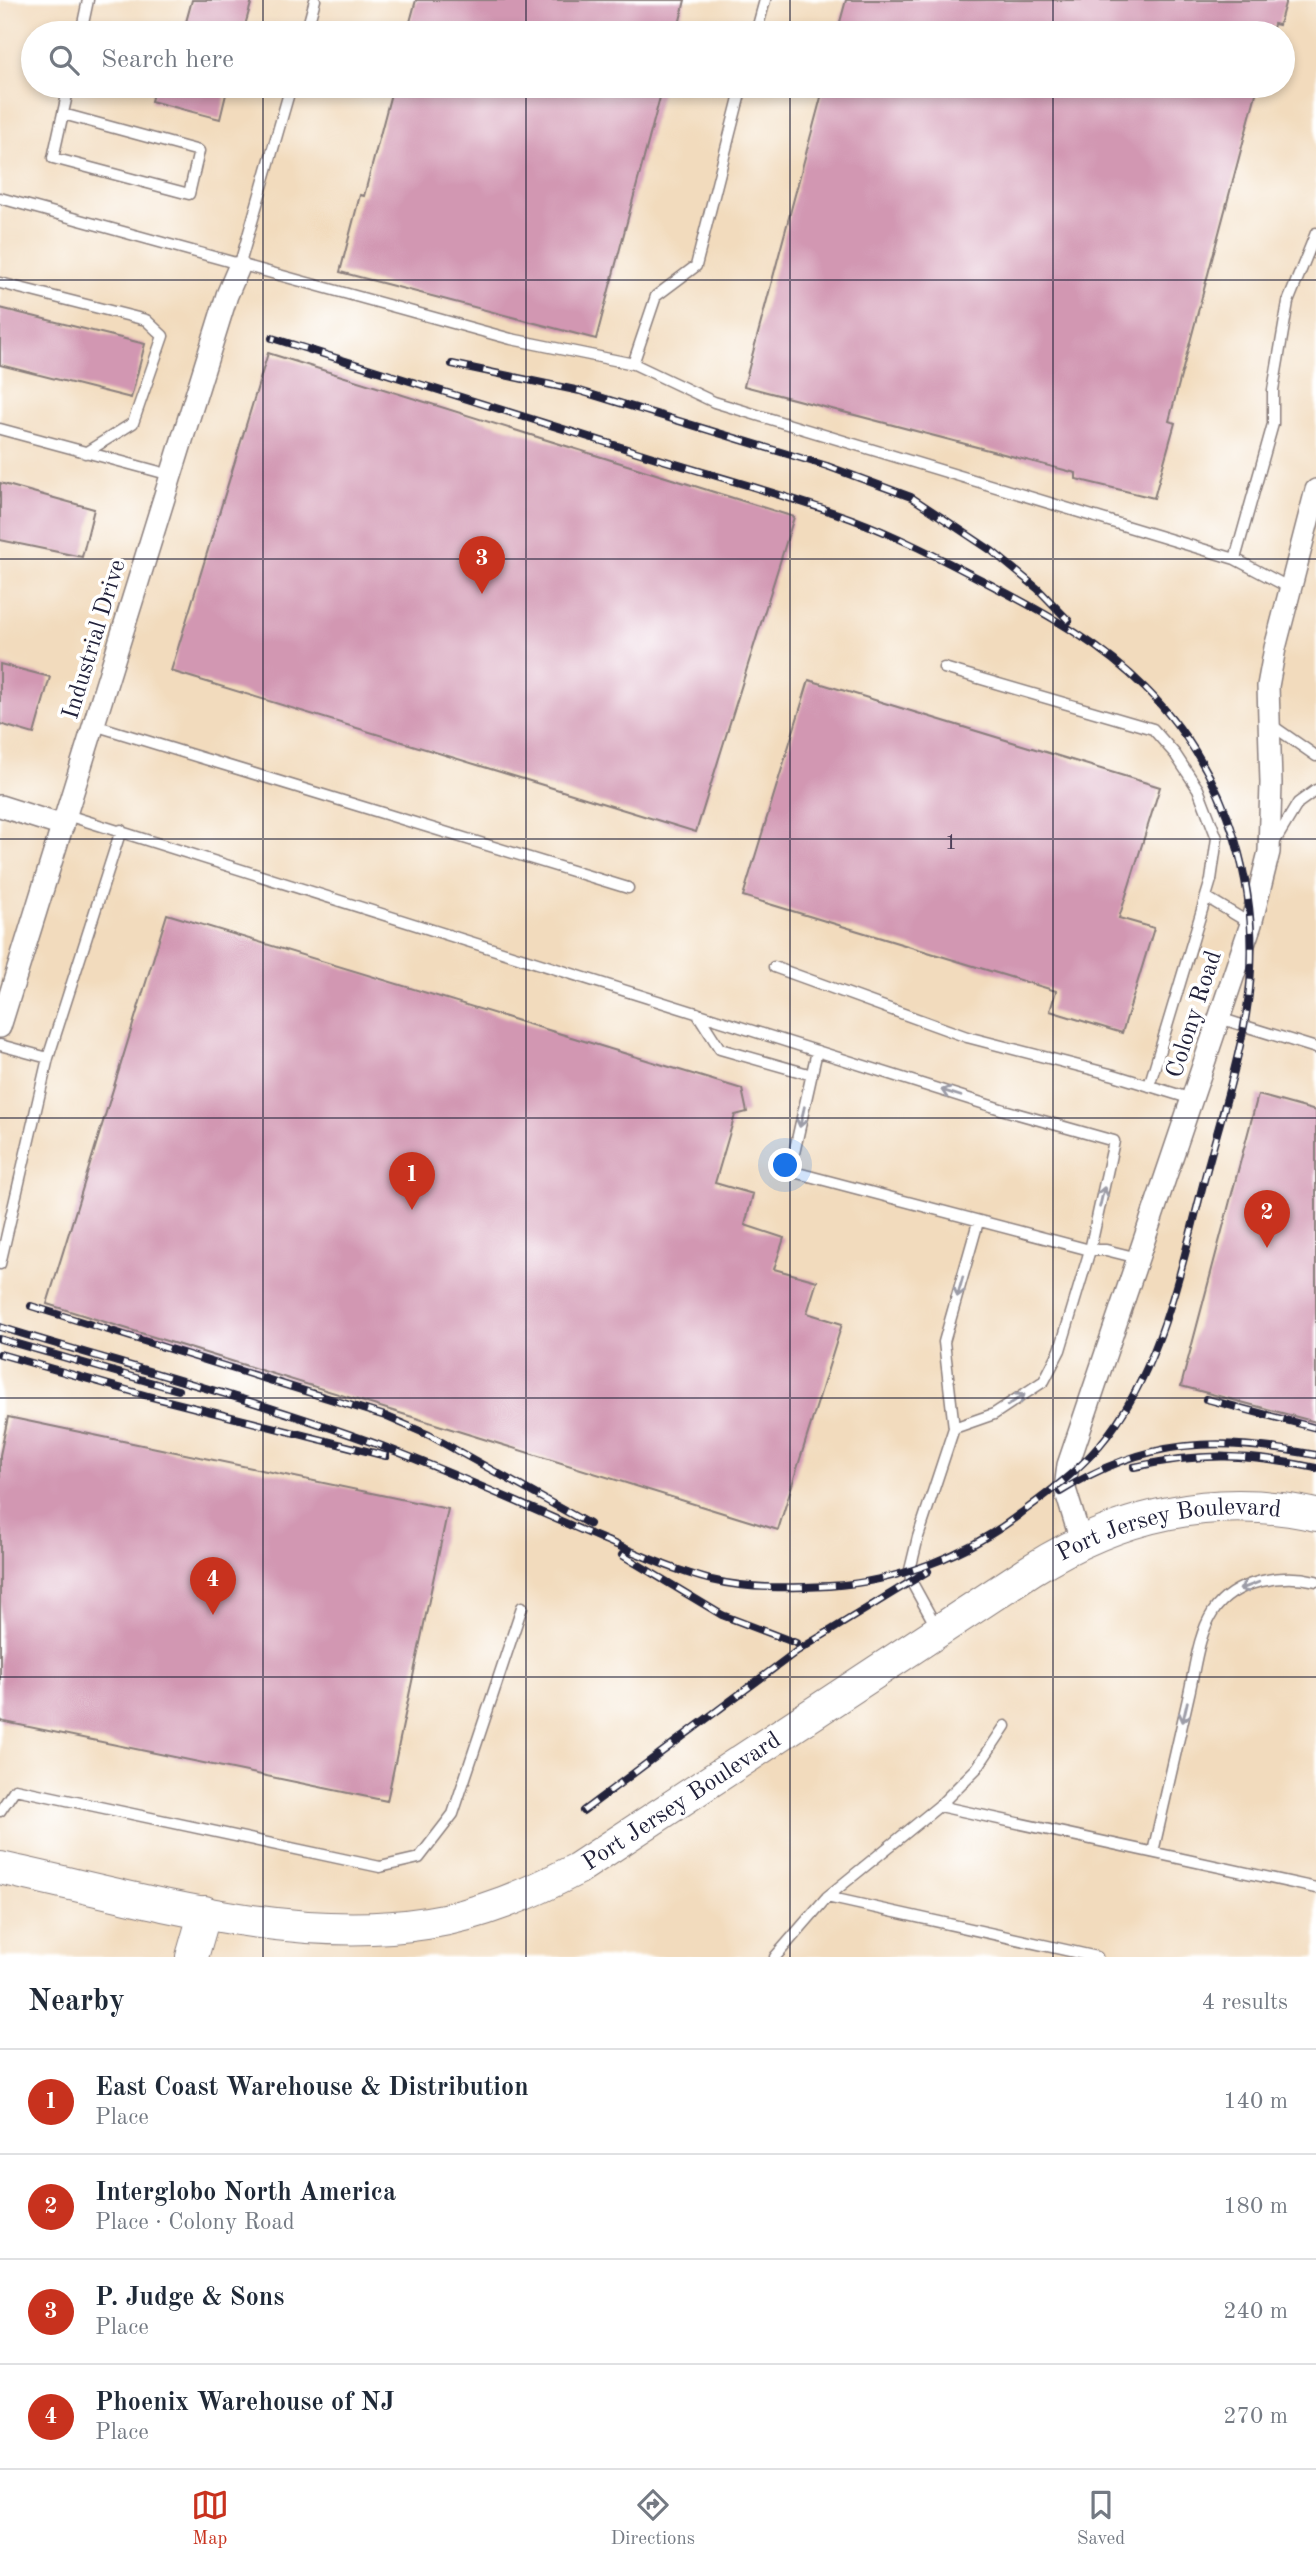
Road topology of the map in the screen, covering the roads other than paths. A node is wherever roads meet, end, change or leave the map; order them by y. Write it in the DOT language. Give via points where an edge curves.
graph roads {
  1 [pos="88,0"];
  2 [pos="315,0"];
  3 [pos="765,0"];
  4 [pos="84,21"];
  5 [pos="309,21"];
  6 [pos="759,21"];
  7 [pos="66,98"];
  8 [pos="288,98"];
  9 [pos="739,98"];
  10 [pos="63,114"];
  11 [pos="0,198"];
  12 [pos="1316,233"];
  13 [pos="239,267"];
  14 [pos="0,283"];
  15 [pos="633,364"];
  16 [pos="0,429"];
  17 [pos="85,453"];
  18 [pos="171,475"];
  19 [pos="1316,490"];
  20 [pos="1235,559"];
  21 [pos="1290,588"];
  22 [pos="944,668"];
  23 [pos="1268,723"];
  24 [pos="94,725"];
  25 [pos="1316,756"];
  26 [pos="1316,790"];
  27 [pos="0,806"];
  28 [pos="65,821"];
  29 [pos="121,830"];
  30 [pos="1269,852"];
  31 [pos="628,888"];
  32 [pos="1206,897"];
  33 [pos="1251,924"];
  34 [pos="774,967"];
  35 [pos="697,1013"];
  36 [pos="1219,1018"];
  37 [pos="0,1027"];
  38 [pos="0,1045"];
  39 [pos="1316,1048"];
  40 [pos="817,1051"];
  41 [pos="48,1058"];
  42 [pos="812,1074"];
  43 [pos="1149,1086"];
  44 [pos="1192,1099"];
  45 [pos="978,1222"];
  46 [pos="1090,1250"];
  47 [pos="1138,1258"];
  48 [pos="0,1264"];
  49 [pos="954,1428"];
  50 [pos="1316,1515"];
  51 [pos="1081,1541"];
  52 [pos="1316,1581"];
  53 [pos="522,1607"];
  54 [pos="938,1631"];
  55 [pos="1005,1726"];
  56 [pos="1,1806"];
  57 [pos="939,1806"];
  58 [pos="1153,1852"];
  59 [pos="0,1868"];
  60 [pos="1316,1888"];
  61 [pos="827,1897"];
  62 [pos="205,1912"];
  63 [pos="192,1957"];
  64 [pos="775,1957"];
  65 [pos="1097,1957"];
  1 -- 4 [label="lane"];
  2 -- 5 [label="lane"];
  3 -- 6 [label="lane"];
  7 -- 10 [label="lane"];
  8 -- 13 [label="lane"];
  9 -- 15 [label="lane" via="696,266 656,296"];
  10 -- 10 [label="lane" via="199,151 189,194 53,158"];
  11 -- 13 [label="lane"];
  12 -- 20 [label="lane" via="1289,302 1273,390 1273,424"];
  13 -- 15 [label="lane" via="511,340"];
  13 -- 18 [label="street, Industrial Drive" via="226,295"];
  14 -- 17 [label="lane" via="146,320 163,336 133,423"];
  15 -- 20 [label="lane" via="714,402"];
  16 -- 17 [label="lane"];
  17 -- 18 [label="lane"];
  18 -- 24 [label="street, Industrial Drive"];
  19 -- 21 [label="street, Colony Road"];
  20 -- 21 [label="lane"];
  21 -- 23 [label="street, Colony Road" via="1268,686"];
  22 -- 32 [label="lane" via="1153,729 1198,789 1217,838"];
  23 -- 25 [label="lane"];
  23 -- 30 [label="street, Colony Road"];
  24 -- 28 [label="street, Industrial Drive"];
  24 -- 31 [label="lane"];
  26 -- 30 [label="lane" via="1298,803"];
  27 -- 28 [label="street"];
  28 -- 29 [label="lane"];
  28 -- 37 [label="street, Industrial Drive"];
  29 -- 35 [label="lane"];
  29 -- 41 [label="lane"];
  30 -- 33 [label="street, Colony Road"];
  32 -- 33 [label="lane"];
  32 -- 43 [label="lane"];
  33 -- 36 [label="street, Colony Road"];
  34 -- 43 [label="lane" via="967,1037"];
  35 -- 40 [label="lane"];
  35 -- 42 [label="lane" via="720,1049"];
  36 -- 39 [label="lane"];
  36 -- 44 [label="street, Colony Road"];
  38 -- 41 [label="lane"];
  40 -- 42 [label="lane"];
  46 -- 40 [label="lane, one-way" via="1115,1141"];
  41 -- 48 [label="lane"];
  42 -- 45 [label="lane, one-way" via="790,1171"];
  43 -- 44 [label="lane"];
  44 -- 47 [label="street, Colony Road"];
  45 -- 46 [label="lane"];
  45 -- 49 [label="lane, one-way" via="944,1342"];
  46 -- 47 [label="lane"];
  49 -- 46 [label="lane, one-way" via="994,1414 1044,1381 1060,1350"];
  47 -- 51 [label="street, Colony Road" via="1064,1480"];
  49 -- 54 [label="lane" via="911,1570 911,1581"];
  50 -- 51 [label="street, Port Jersey Boulevard" via="1261,1506 1201,1507 1126,1523"];
  51 -- 54 [label="street, Port Jersey Boulevard"];
  52 -- 58 [label="lane, one-way" via="1280,1578 1255,1583 1230,1595 1213,1612 1200,1645"];
  53 -- 56 [label="lane" via="453,1814 419,1858 380,1867 15,1789"];
  54 -- 62 [label="street, Port Jersey Boulevard" via="577,1869 503,1903 428,1923 364,1929 274,1923"];
  55 -- 57 [label="lane" via="977,1768"];
  57 -- 58 [label="lane"];
  57 -- 61 [label="lane"];
  58 -- 60 [label="lane"];
  59 -- 62 [label="street, Port Jersey Boulevard"];
  61 -- 64 [label="lane"];
  61 -- 65 [label="lane"];
  62 -- 63 [label="street"];
}
